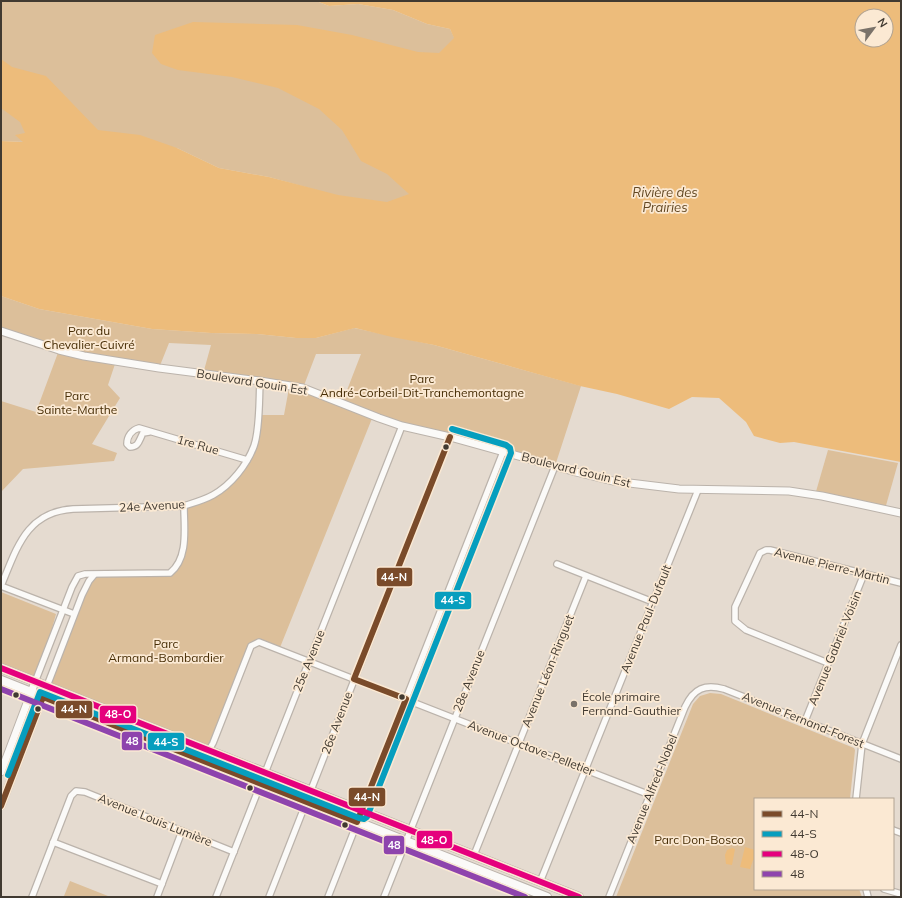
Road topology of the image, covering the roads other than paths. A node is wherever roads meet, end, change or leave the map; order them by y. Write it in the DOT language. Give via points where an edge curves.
graph roads {
  1 [pos="1,331"];
  2 [pos="260,381"];
  3 [pos="402,426"];
  4 [pos="149,432"];
  5 [pos="450,437"];
  6 [pos="502,452"];
  7 [pos="247,460"];
  8 [pos="554,466"];
  9 [pos="698,490"];
  10 [pos="184,506"];
  11 [pos="901,513"];
  12 [pos="557,564"];
  13 [pos="864,574"];
  14 [pos="94,575"];
  15 [pos="586,576"];
  16 [pos="901,583"];
  17 [pos="1,586"];
  18 [pos="653,602"];
  19 [pos="64,610"];
  20 [pos="74,614"];
  21 [pos="901,645"];
  22 [pos="309,661"];
  23 [pos="828,663"];
  24 [pos="1,668"];
  25 [pos="354,679"];
  26 [pos="1,680"];
  27 [pos="36,682"];
  28 [pos="47,686"];
  29 [pos="703,688"];
  30 [pos="32,693"];
  31 [pos="43,697"];
  32 [pos="406,699"];
  33 [pos="454,719"];
  34 [pos="805,721"];
  35 [pos="519,744"];
  36 [pos="862,744"];
  37 [pos="208,750"];
  38 [pos="901,759"];
  39 [pos="586,770"];
  40 [pos="1,772"];
  41 [pos="265,773"];
  42 [pos="261,784"];
  43 [pos="311,791"];
  44 [pos="650,795"];
  45 [pos="856,798"];
  46 [pos="306,802"];
  47 [pos="1,806"];
  48 [pos="362,811"];
  49 [pos="357,822"];
  50 [pos="410,830"];
  51 [pos="182,831"];
  52 [pos="406,841"];
  53 [pos="53,842"];
  54 [pos="234,852"];
  55 [pos="474,855"];
  56 [pos="540,882"];
  57 [pos="162,884"];
  58 [pos="887,890"];
  59 [pos="901,894"];
  60 [pos="32,897"];
  61 [pos="157,897"];
  62 [pos="216,897"];
  63 [pos="269,897"];
  64 [pos="328,897"];
  65 [pos="384,897"];
  66 [pos="546,897"];
  67 [pos="579,897"];
  68 [pos="609,897"];
  1 -- 2 [label="street, Boulevard Gouin Est" via="84,356"];
  2 -- 3 [label="street, Boulevard Gouin Est" via="303,388"];
  2 -- 7 [label="street, 24e Avenue" via="256,438"];
  3 -- 5 [label="street, Boulevard Gouin Est"];
  3 -- 22 [label="street, 25e Avenue"];
  4 -- 7 [label="street, 1re Rue"];
  5 -- 6 [label="street, Boulevard Gouin Est"];
  5 -- 25 [label="street, 26e Avenue"];
  6 -- 8 [label="street, Boulevard Gouin Est"];
  6 -- 32 [label="street"];
  7 -- 10 [label="street, 24e Avenue" via="232,480 214,495"];
  8 -- 9 [label="street, Boulevard Gouin Est" via="613,481"];
  8 -- 33 [label="street, 28e Avenue"];
  9 -- 11 [label="street, Boulevard Gouin Est" via="789,491"];
  9 -- 18 [label="street, Avenue Paul-Dufault"];
  10 -- 14 [label="street" via="184,548 173,572"];
  10 -- 17 [label="street, 24e Avenue" via="64,509 52,513 34,523 22,537"];
  12 -- 15 [label="street"];
  13 -- 16 [label="street, Avenue Pierre-Martin"];
  13 -- 23 [label="street, Avenue Gabriel-Voisin"];
  13 -- 23 [label="street, Avenue Pierre-Martin" via="770,550 763,551 758,556 735,607 735,621 746,630"];
  14 -- 19 [label="street" via="78,576"];
  14 -- 20 [label="street" via="85,587"];
  15 -- 18 [label="street"];
  15 -- 35 [label="street, Avenue Léon-Ringuet"];
  17 -- 19 [label="street"];
  18 -- 39 [label="street, Avenue Paul-Dufault"];
  19 -- 20 [label="street"];
  19 -- 27 [label="street"];
  20 -- 28 [label="street"];
  21 -- 36 [label="street"];
  22 -- 25 [label="street, Avenue Octave-Pelletier"];
  22 -- 37 [label="street, Avenue Octave-Pelletier" via="262,642 256,642 251,646"];
  22 -- 41 [label="street, 25e Avenue"];
  23 -- 34 [label="street, Avenue Gabriel-Voisin"];
  24 -- 27 [label="main road"];
  25 -- 32 [label="street, Avenue Octave-Pelletier"];
  25 -- 43 [label="street, 26e Avenue"];
  26 -- 30 [label="main road"];
  27 -- 28 [label="main road"];
  27 -- 30 [label="street"];
  28 -- 31 [label="street"];
  28 -- 37 [label="main road"];
  29 -- 34 [label="street, Avenue Fernand-Forest" via="711,686 724,689"];
  29 -- 44 [label="street, Avenue Alfred-Nobel" via="692,694 688,700"];
  30 -- 31 [label="main road"];
  30 -- 40 [label="street"];
  31 -- 42 [label="main road"];
  31 -- 47 [label="street"];
  32 -- 33 [label="street, Avenue Octave-Pelletier"];
  32 -- 48 [label="street"];
  33 -- 35 [label="street, Avenue Octave-Pelletier"];
  33 -- 50 [label="street, 28e Avenue"];
  34 -- 36 [label="street, Avenue Fernand-Forest"];
  35 -- 39 [label="street, Avenue Octave-Pelletier"];
  35 -- 55 [label="street, Avenue Léon-Ringuet"];
  36 -- 38 [label="street, Avenue Fernand-Forest"];
  36 -- 45 [label="street"];
  37 -- 41 [label="main road"];
  39 -- 44 [label="street, Avenue Octave-Pelletier"];
  39 -- 56 [label="street, Avenue Paul-Dufault"];
  41 -- 42 [label="street, 25e Avenue"];
  41 -- 43 [label="main road"];
  42 -- 46 [label="main road"];
  42 -- 54 [label="street, 25e Avenue"];
  43 -- 46 [label="street, 26e Avenue"];
  43 -- 48 [label="main road"];
  44 -- 68 [label="street, Avenue Alfred-Nobel"];
  46 -- 49 [label="main road"];
  46 -- 63 [label="street, 26e Avenue"];
  48 -- 49 [label="street"];
  48 -- 50 [label="main road"];
  49 -- 52 [label="main road"];
  49 -- 64 [label="street"];
  50 -- 52 [label="street, 28e Avenue"];
  50 -- 55 [label="main road"];
  51 -- 53 [label="street, Avenue Louis Lumière" via="85,792 76,791 71,796"];
  51 -- 54 [label="street, Avenue Louis Lumière"];
  51 -- 57 [label="street"];
  52 -- 65 [label="street, 28e Avenue"];
  52 -- 66 [label="main road"];
  53 -- 57 [label="street"];
  53 -- 60 [label="street"];
  54 -- 62 [label="street, 25e Avenue"];
  55 -- 56 [label="main road"];
  56 -- 67 [label="main road"];
  57 -- 61 [label="street"];
  58 -- 59 [label="street"];
}
